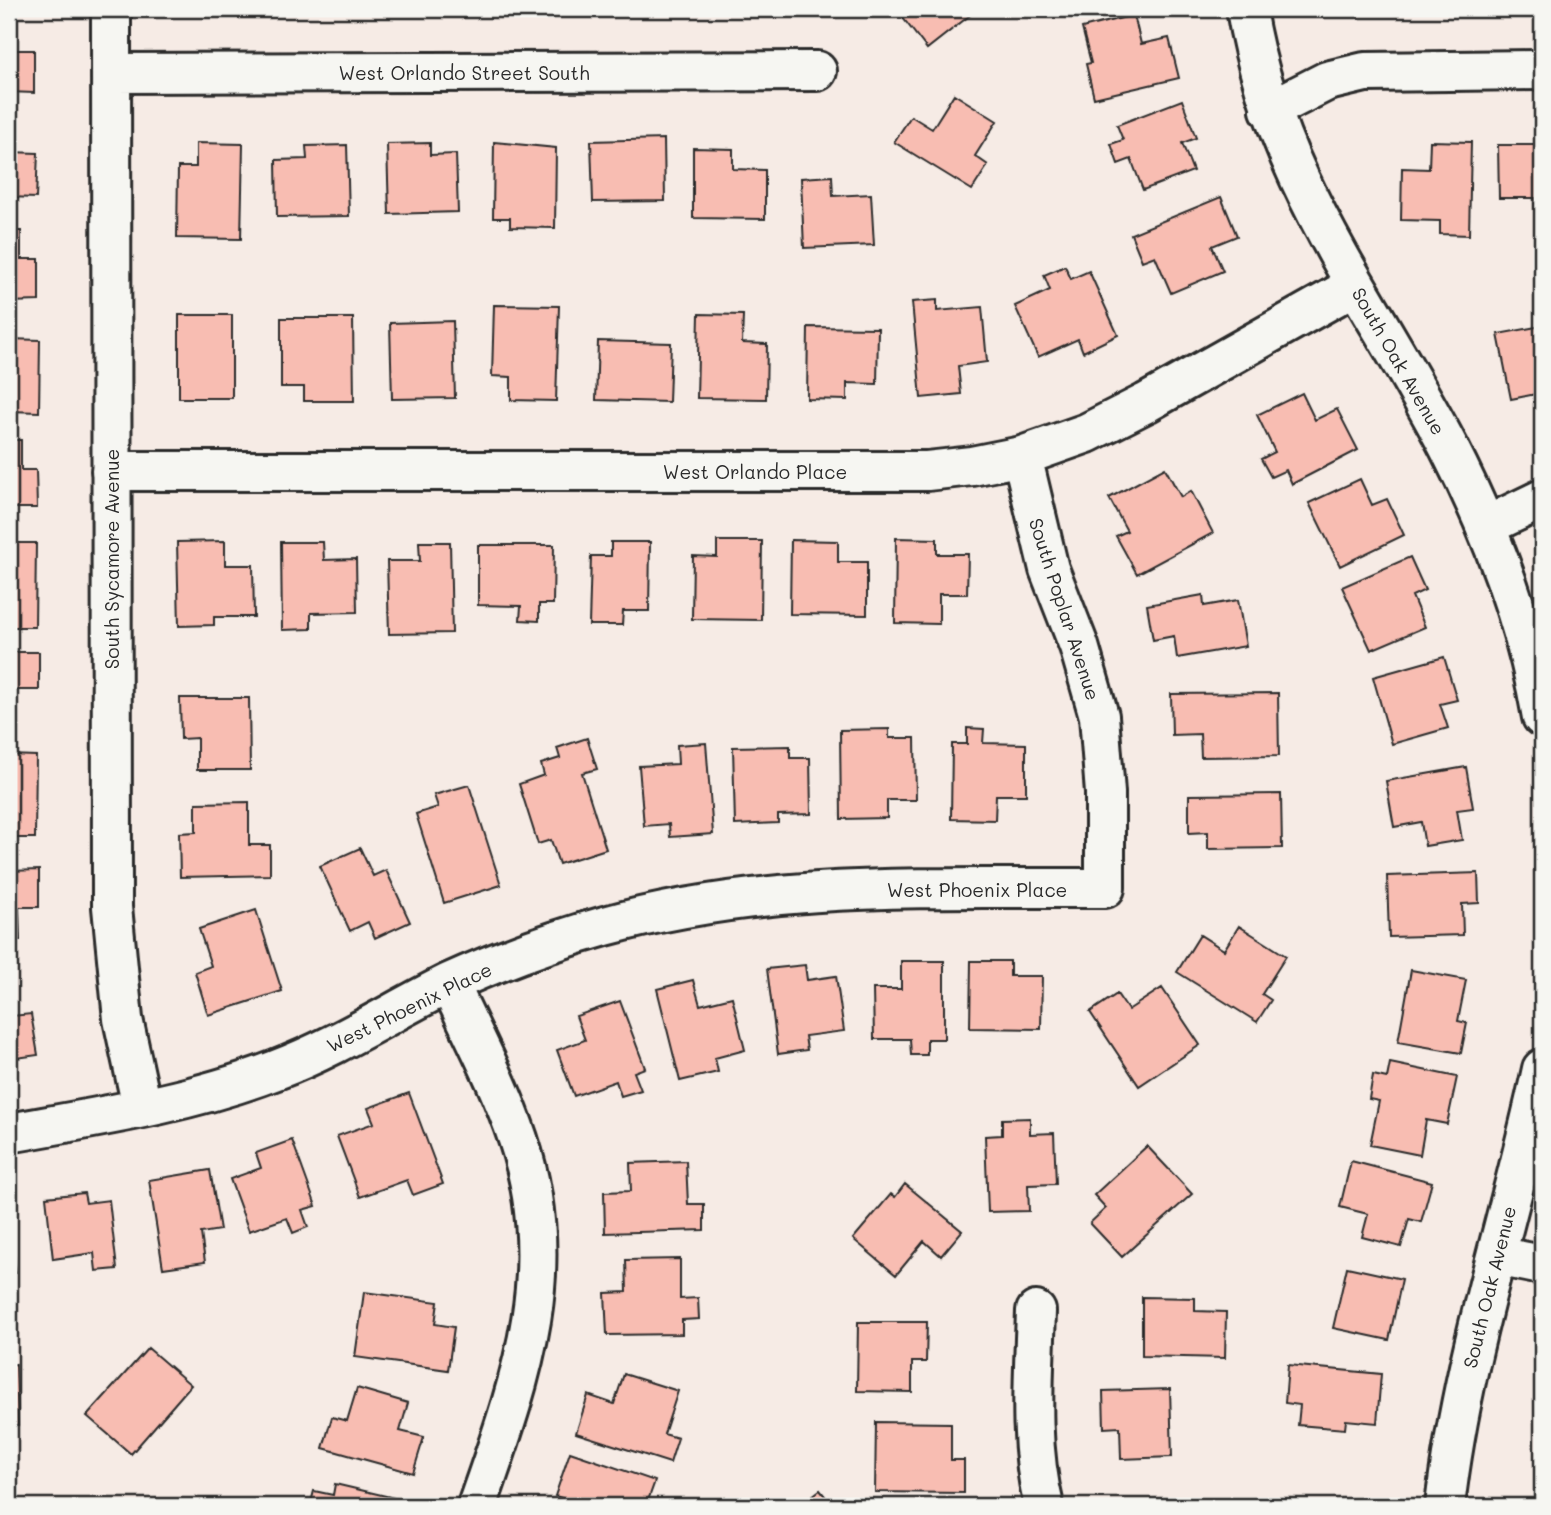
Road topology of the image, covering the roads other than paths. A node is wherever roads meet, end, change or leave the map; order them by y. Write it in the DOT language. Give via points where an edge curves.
graph roads {
  1 [pos="111,9"];
  2 [pos="1246,9"];
  3 [pos="817,71"];
  4 [pos="1542,71"];
  5 [pos="111,73"];
  6 [pos="1270,110"];
  7 [pos="1356,285"];
  8 [pos="1023,456"];
  9 [pos="111,471"];
  10 [pos="1542,499"];
  11 [pos="1486,526"];
  12 [pos="1542,717"];
  13 [pos="1105,888"];
  14 [pos="449,984"];
  15 [pos="1542,1069"];
  16 [pos="142,1107"];
  17 [pos="9,1133"];
  18 [pos="1496,1256"];
  19 [pos="1542,1265"];
  20 [pos="1035,1311"];
  21 [pos="477,1506"];
  22 [pos="1044,1506"];
  23 [pos="1445,1506"];
  1 -- 5 [label="street, South Sycamore Avenue"];
  2 -- 6 [label="street, South Oak Avenue"];
  3 -- 5 [label="street, West Orlando Street South"];
  4 -- 6 [label="street" via="1366,72 1327,81"];
  5 -- 9 [label="street, South Sycamore Avenue"];
  6 -- 7 [label="street, South Oak Avenue" via="1312,210"];
  7 -- 8 [label="street, West Orlando Place" via="1146,403 1087,433"];
  7 -- 11 [label="street, South Oak Avenue" via="1448,447"];
  8 -- 9 [label="street, West Orlando Place" via="927,471"];
  8 -- 13 [label="street, South Poplar Avenue" via="1049,569 1079,646 1099,716 1105,782"];
  9 -- 16 [label="street, South Sycamore Avenue" via="112,907 123,1019"];
  10 -- 11 [label="street"];
  11 -- 12 [label="street, South Oak Avenue" via="1527,649"];
  13 -- 14 [label="street, West Phoenix Place" via="836,889 754,895 603,926"];
  14 -- 16 [label="street, West Phoenix Place" via="340,1043 274,1071"];
  14 -- 21 [label="street" via="515,1130 536,1229 537,1285 529,1342"];
  15 -- 18 [label="street, South Oak Avenue"];
  16 -- 17 [label="street, West Phoenix Place"];
  18 -- 19 [label="street"];
  18 -- 23 [label="street, South Oak Avenue" via="1462,1399"];
  20 -- 22 [label="street" via="1033,1420"];
}
